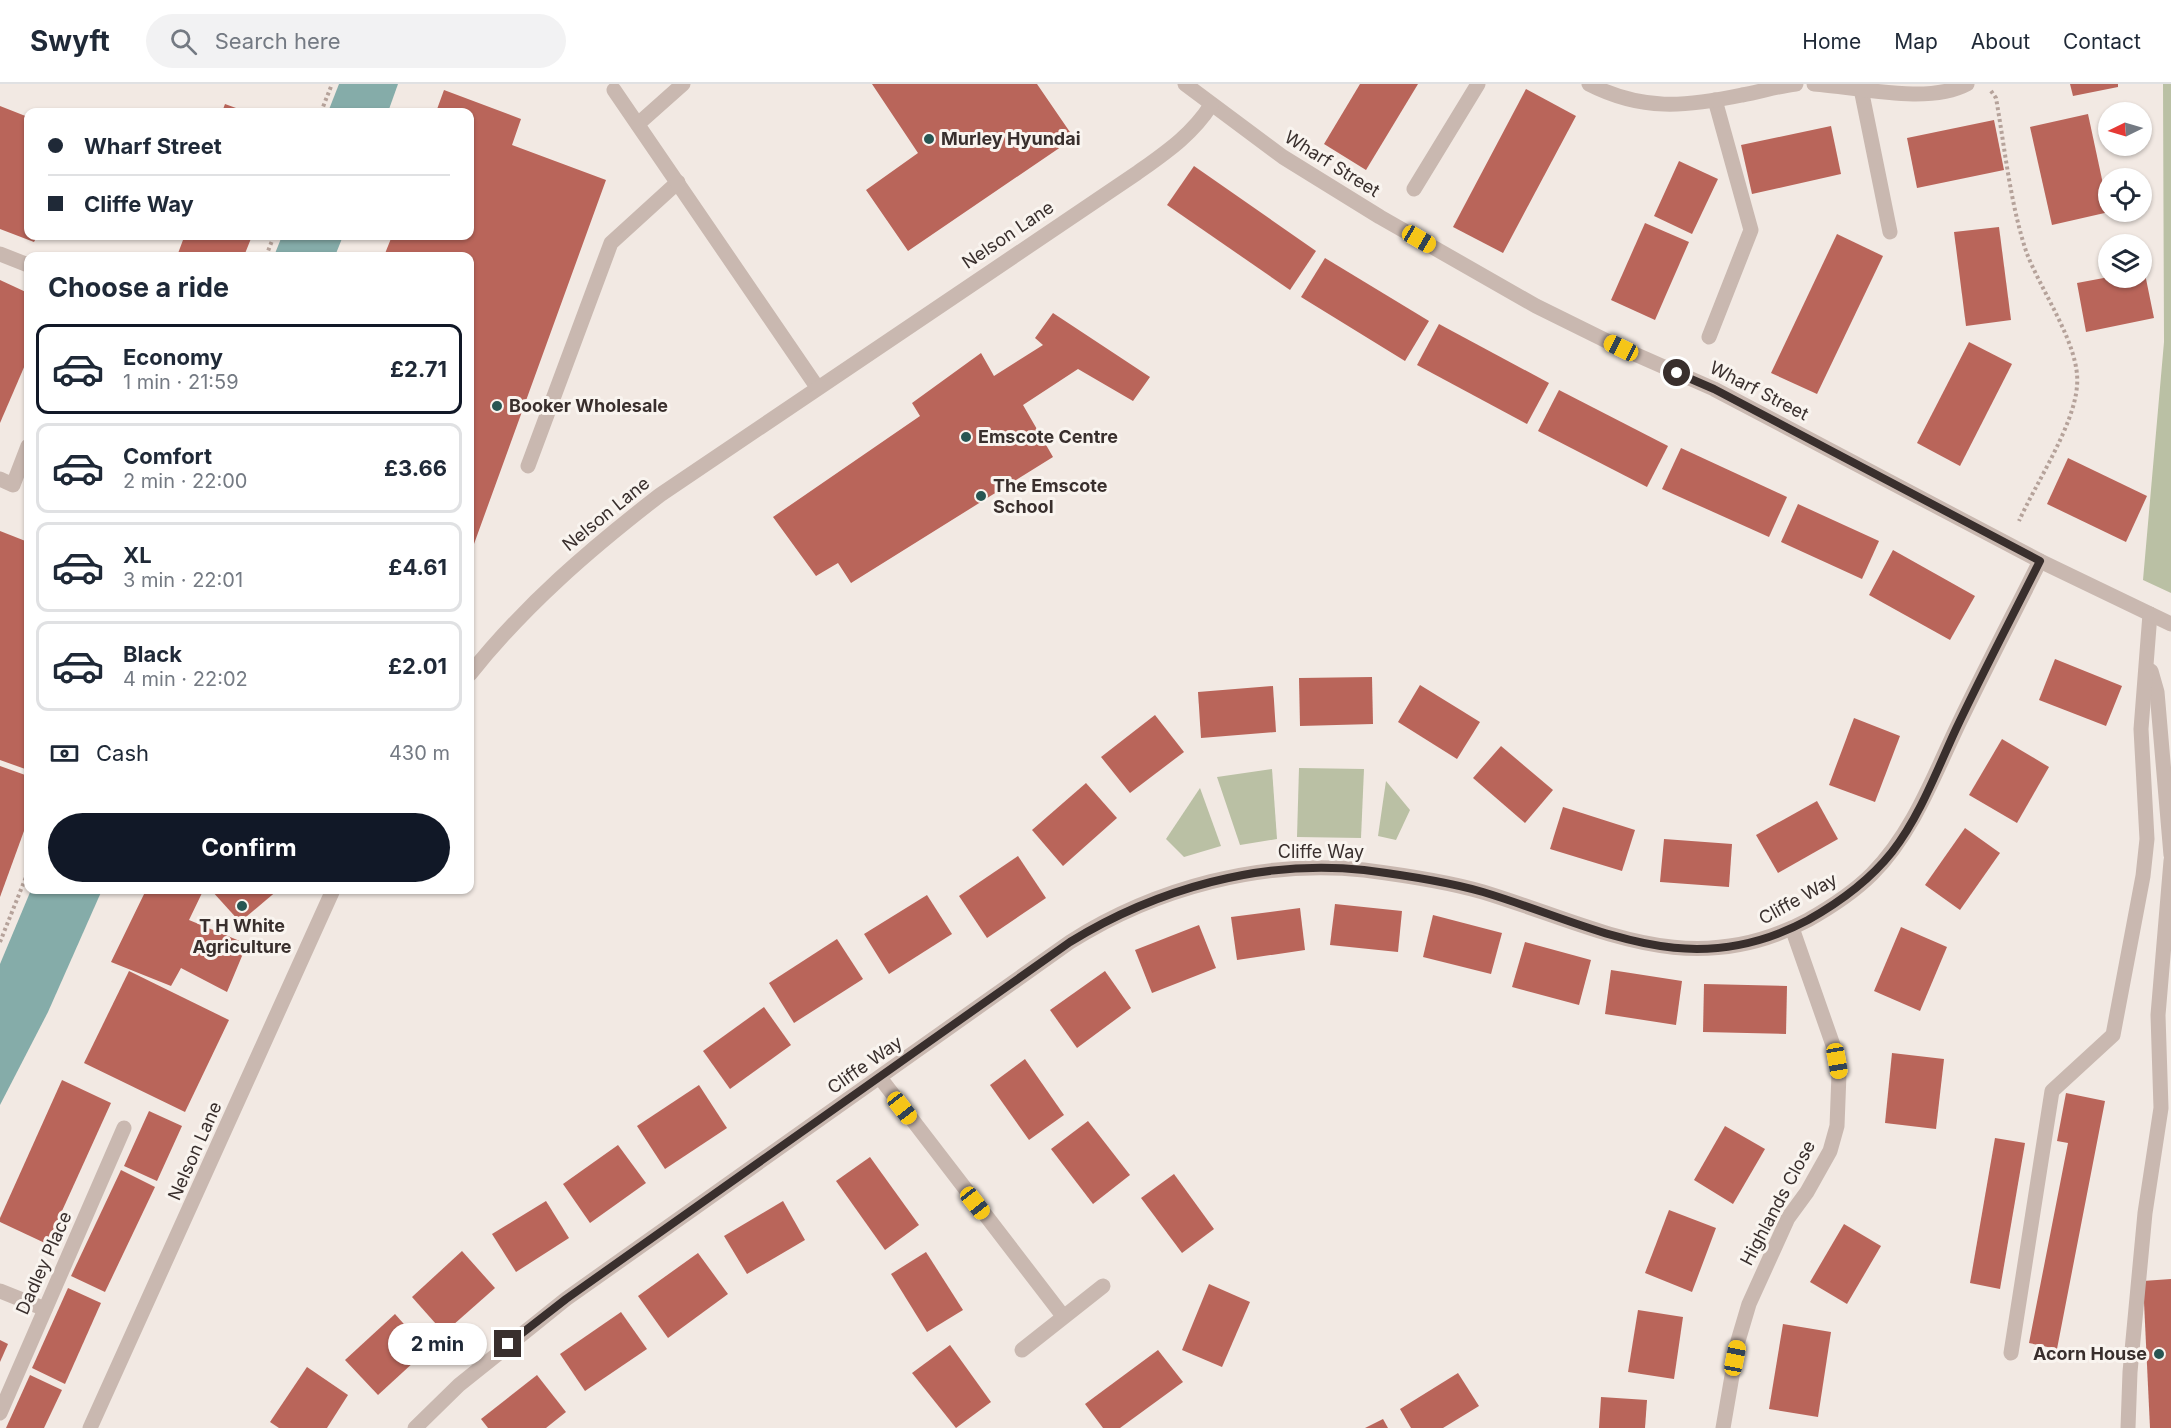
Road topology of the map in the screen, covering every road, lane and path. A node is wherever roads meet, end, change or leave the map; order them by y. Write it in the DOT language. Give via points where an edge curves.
graph roads {
  1 [pos="332,84"];
  2 [pos="683,84"];
  3 [pos="1185,84"];
  4 [pos="1478,84"];
  5 [pos="1589,84"];
  6 [pos="1796,84"];
  7 [pos="1814,84"];
  8 [pos="1967,84"];
  9 [pos="1987,84"];
  10 [pos="1845,86"];
  11 [pos="1861,89"];
  12 [pos="614,90"];
  13 [pos="1715,100"];
  14 [pos="1211,105"];
  15 [pos="323,108"];
  16 [pos="638,124"];
  17 [pos="678,182"];
  18 [pos="1414,189"];
  19 [pos="1890,232"];
  20 [pos="0,254"];
  21 [pos="24,263"];
  22 [pos="1709,337"];
  23 [pos="817,387"];
  24 [pos="24,456"];
  25 [pos="528,466"];
  26 [pos="0,479"];
  27 [pos="2009,543"];
  28 [pos="2040,561"];
  29 [pos="2150,614"];
  30 [pos="2171,624"];
  31 [pos="2148,662"];
  32 [pos="474,669"];
  33 [pos="2171,855"];
  34 [pos="2171,861"];
  35 [pos="24,882"];
  36 [pos="331,894"];
  37 [pos="1792,928"];
  38 [pos="0,942"];
  39 [pos="881,1079"];
  40 [pos="124,1128"];
  41 [pos="1103,1286"];
  42 [pos="0,1291"];
  43 [pos="45,1309"];
  44 [pos="1064,1316"];
  45 [pos="1022,1350"];
  46 [pos="2010,1353"];
  47 [pos="0,1413"];
  48 [pos="90,1428"];
  49 [pos="414,1428"];
  50 [pos="1723,1428"];
  51 [pos="2128,1428"];
  1 -- 15 [label="path"];
  2 -- 16 [label="street"];
  3 -- 14 [label="street, Wharf Street"];
  4 -- 18 [label="street"];
  5 -- 13 [label="street" via="1612,96 1646,104 1670,106"];
  6 -- 13 [label="street"];
  7 -- 10 [label="street"];
  8 -- 11 [label="street" via="1929,94"];
  9 -- 27 [label="path" via="1996,98 2026,251 2075,359 2077,387 2067,420"];
  10 -- 11 [label="street"];
  11 -- 19 [label="street"];
  12 -- 16 [label="street"];
  13 -- 22 [label="street" via="1751,230"];
  14 -- 23 [label="street, Nelson Lane" via="1178,144"];
  14 -- 27 [label="street, Wharf Street" via="1312,175 1536,306 1714,389"];
  16 -- 17 [label="street"];
  17 -- 23 [label="street"];
  17 -- 25 [label="street" via="611,243"];
  20 -- 21 [label="street"];
  23 -- 32 [label="street, Nelson Lane" via="660,495 587,552 520,615"];
  24 -- 26 [label="street" via="13,485"];
  27 -- 28 [label="street, Wharf Street"];
  28 -- 29 [label="street, Wharf Street"];
  28 -- 37 [label="street, Cliffe Way" via="1912,822 1871,875 1827,909"];
  29 -- 30 [label="street, Wharf Street"];
  29 -- 31 [label="street"];
  31 -- 33 [label="street" via="2157,692"];
  31 -- 46 [label="street" via="2141,729 2147,839 2114,1035 2052,1091"];
  34 -- 51 [label="street" via="2158,1015 2161,1108 2144,1224"];
  35 -- 38 [label="path"];
  36 -- 48 [label="street, Nelson Lane"];
  37 -- 39 [label="street, Cliffe Way" via="1766,940 1741,945 1681,949 1614,937 1480,892 1412,877 1361,870 1283,870 1223,879 1129,909 1098,924"];
  37 -- 50 [label="street, Highlands Close" via="1834,1048 1839,1074 1837,1126 1830,1151 1808,1192 1788,1218 1749,1304 1738,1341"];
  39 -- 44 [label="street"];
  39 -- 49 [label="street, Cliffe Way" via="566,1299 459,1385"];
  40 -- 43 [label="street, Dadley Place"];
  41 -- 44 [label="street"];
  42 -- 43 [label="street"];
  43 -- 47 [label="street, Dadley Place"];
  44 -- 45 [label="street"];
}
